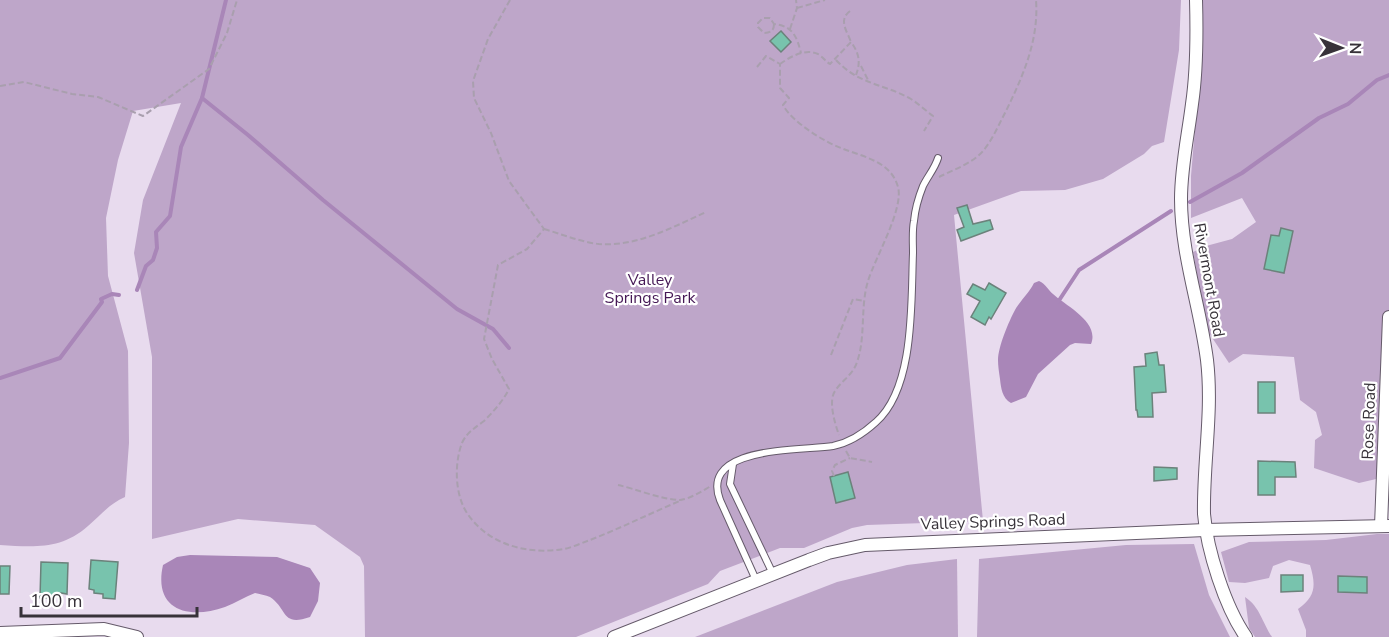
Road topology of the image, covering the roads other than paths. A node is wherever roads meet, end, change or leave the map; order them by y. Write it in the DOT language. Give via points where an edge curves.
graph roads {
  1 [pos="1196,0"];
  2 [pos="938,158"];
  3 [pos="1389,317"];
  4 [pos="733,463"];
  5 [pos="1385,526"];
  6 [pos="1205,530"];
  7 [pos="773,574"];
  8 [pos="756,580"];
  9 [pos="0,633"];
  10 [pos="137,637"];
  11 [pos="614,637"];
  12 [pos="1246,637"];
  1 -- 6 [label="street, Rivermont Road" via="1195,71 1181,201 1188,268 1207,363"];
  2 -- 4 [label="lane" via="923,185 913,221 912,298 905,367 895,397 878,421 842,443 756,453"];
  3 -- 5 [label="street, Rose Road"];
  4 -- 7 [label="lane" via="730,484"];
  4 -- 8 [label="lane" via="716,488"];
  5 -- 6 [label="street, Valley Springs Road"];
  6 -- 7 [label="street, Valley Springs Road" via="865,545 828,553"];
  6 -- 12 [label="street, Rivermont Road" via="1226,598"];
  7 -- 8 [label="street, Valley Springs Road"];
  8 -- 11 [label="street, Valley Springs Road"];
  9 -- 10 [label="street" via="104,629"];
}
